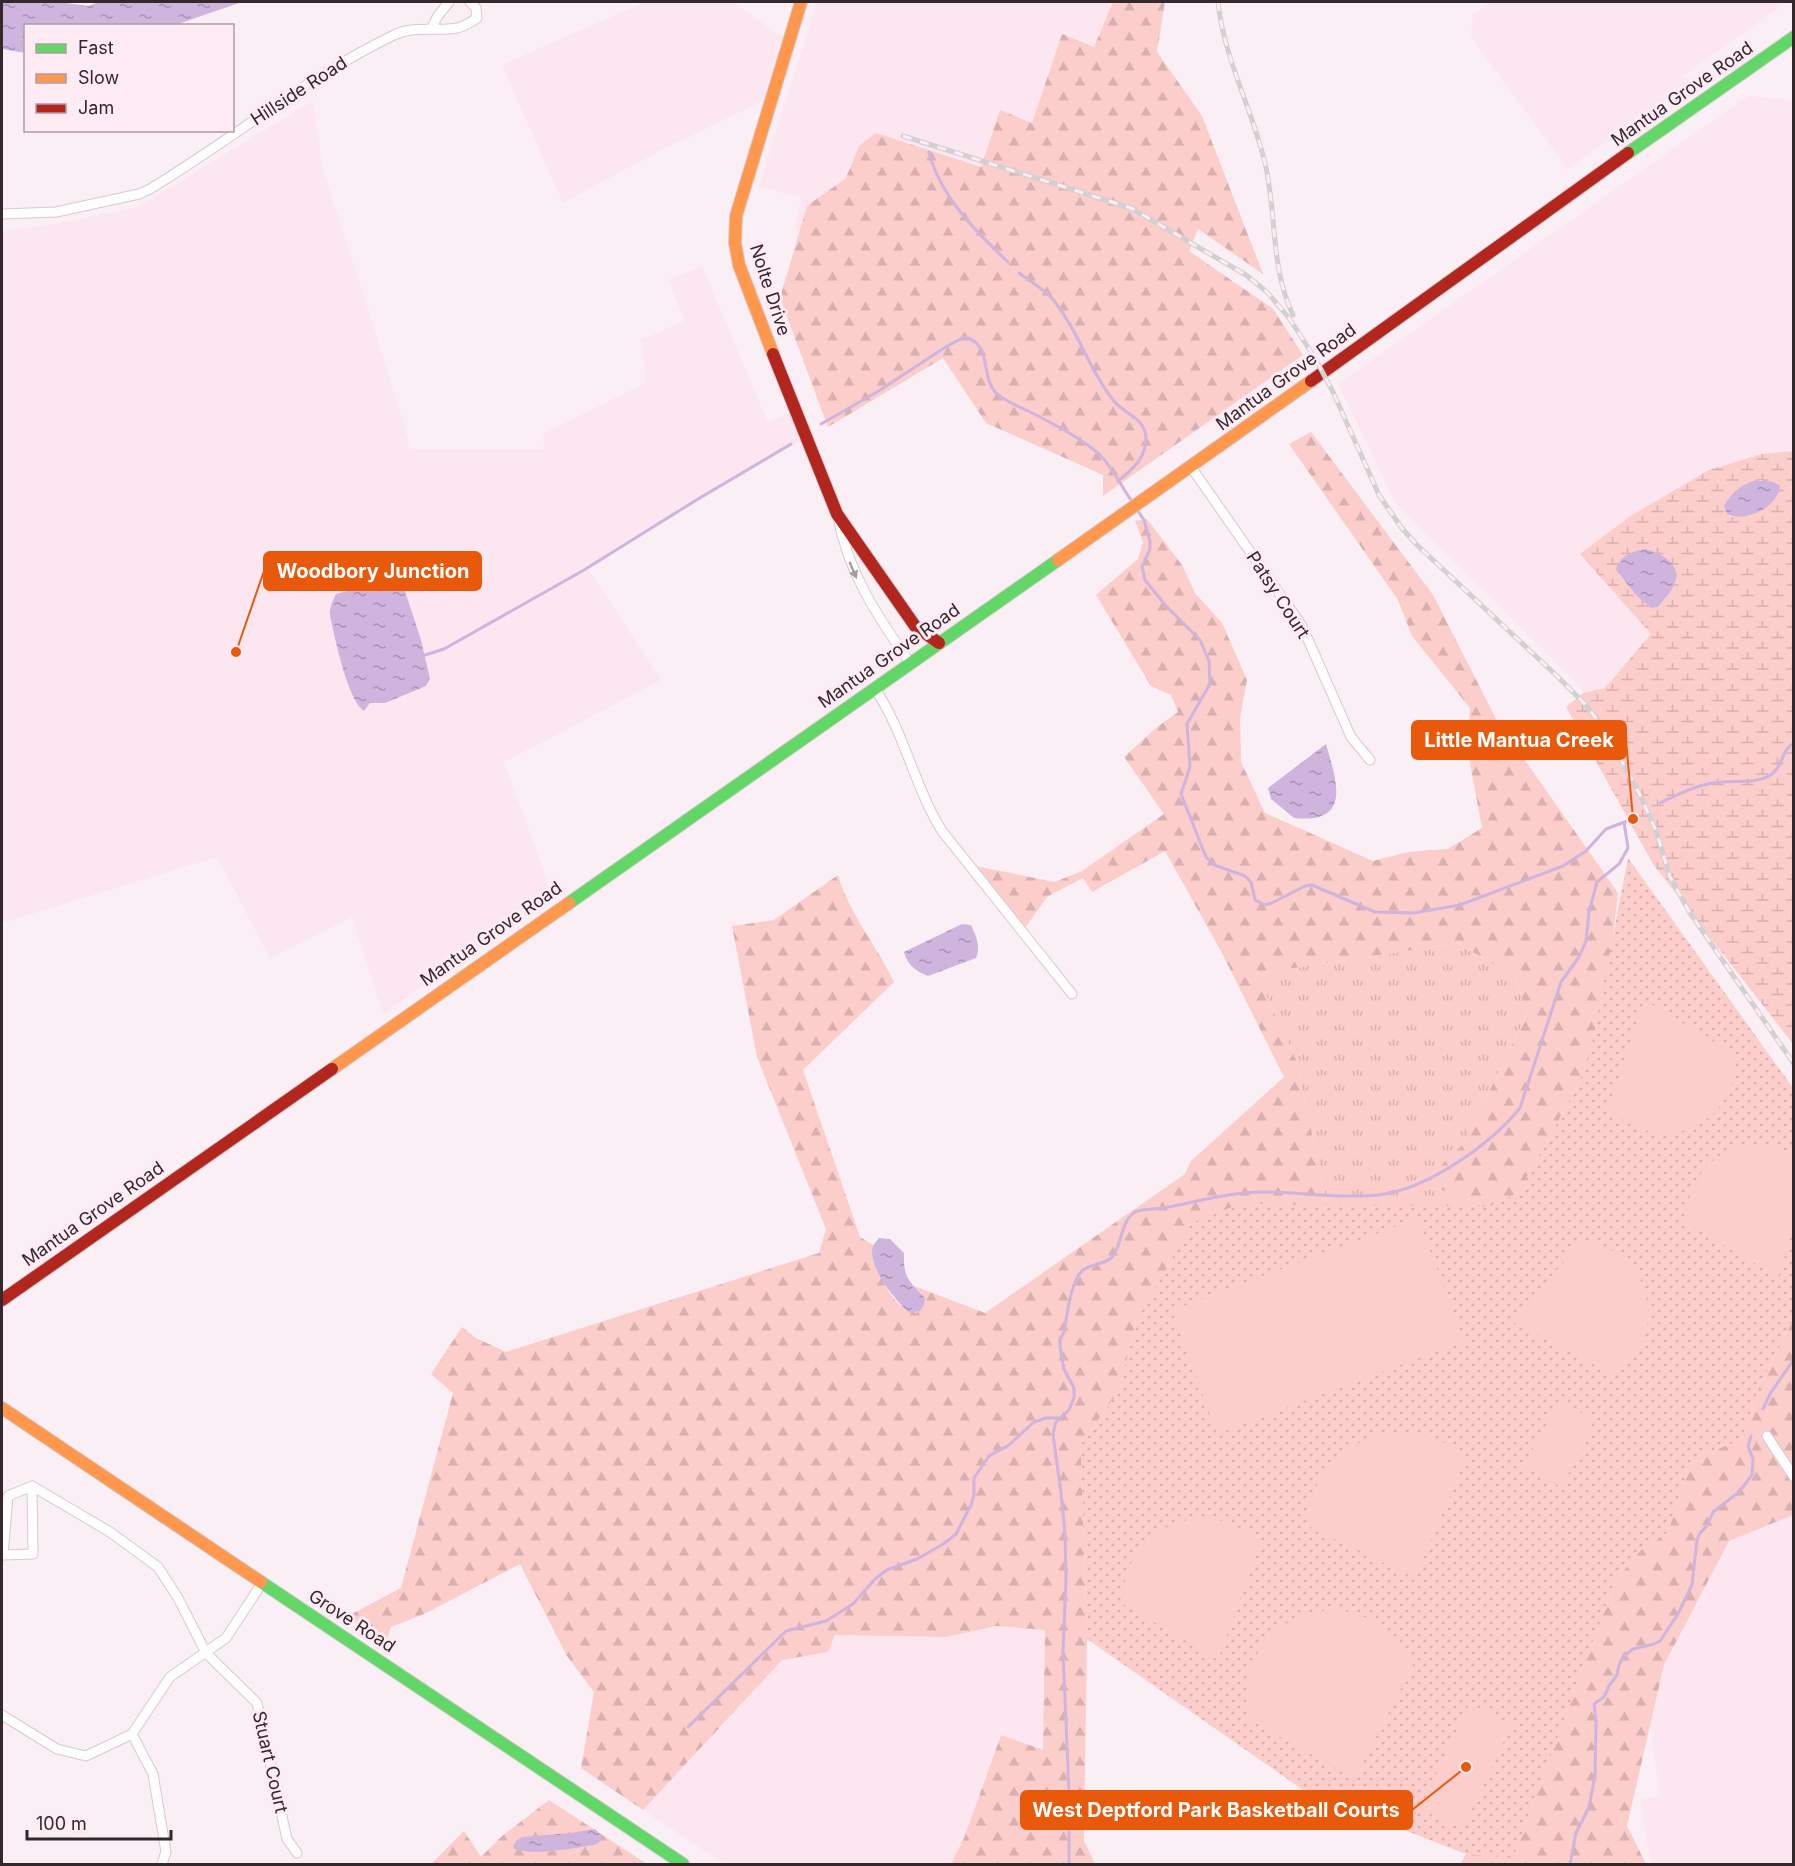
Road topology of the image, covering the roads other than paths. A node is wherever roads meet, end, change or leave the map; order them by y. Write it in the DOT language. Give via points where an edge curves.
graph roads {
  1 [pos="449,2"];
  2 [pos="470,2"];
  3 [pos="801,2"];
  4 [pos="432,28"];
  5 [pos="1792,40"];
  6 [pos="2,214"];
  7 [pos="1191,467"];
  8 [pos="837,514"];
  9 [pos="939,643"];
  10 [pos="910,663"];
  11 [pos="875,688"];
  12 [pos="1370,760"];
  13 [pos="1072,994"];
  14 [pos="2,1300"];
  15 [pos="2,1408"];
  16 [pos="1767,1436"];
  17 [pos="1794,1477"];
  18 [pos="33,1485"];
  19 [pos="262,1583"];
  20 [pos="206,1653"];
  21 [pos="2,1715"];
  22 [pos="132,1734"];
  23 [pos="297,1853"];
  24 [pos="162,1864"];
  25 [pos="683,1864"];
  1 -- 4 [label="street"];
  2 -- 4 [label="street, Hillside Road" via="476,8 477,18 457,28"];
  3 -- 8 [label="main road, Nolte Drive" via="745,183 736,216 735,243 743,275 792,406"];
  4 -- 6 [label="street, Hillside Road" via="397,34 342,62 139,194 56,212"];
  5 -- 7 [label="main road, Mantua Grove Road"];
  7 -- 9 [label="main road, Mantua Grove Road"];
  7 -- 12 [label="street, Patsy Court" via="1302,626 1351,736"];
  8 -- 9 [label="main road, Nolte Drive" via="915,626"];
  8 -- 10 [label="street, Nolte Drive, one-way" via="842,542 861,589"];
  9 -- 10 [label="main road, Mantua Grove Road"];
  10 -- 11 [label="main road, Mantua Grove Road"];
  11 -- 13 [label="street" via="887,706 929,810 942,831"];
  11 -- 14 [label="main road, Mantua Grove Road"];
  15 -- 19 [label="main road, Grove Road"];
  16 -- 17 [label="street"];
  18 -- 18 [label="street" via="8,1496 3,1555 33,1554"];
  18 -- 20 [label="street, Stuart Court" via="158,1567"];
  19 -- 20 [label="street" via="226,1638"];
  19 -- 25 [label="main road, Grove Road"];
  20 -- 22 [label="street" via="170,1677"];
  20 -- 23 [label="street, Stuart Court" via="257,1703 287,1839"];
  21 -- 22 [label="street" via="57,1749 87,1756"];
  22 -- 24 [label="street" via="153,1774 166,1852"];
}
